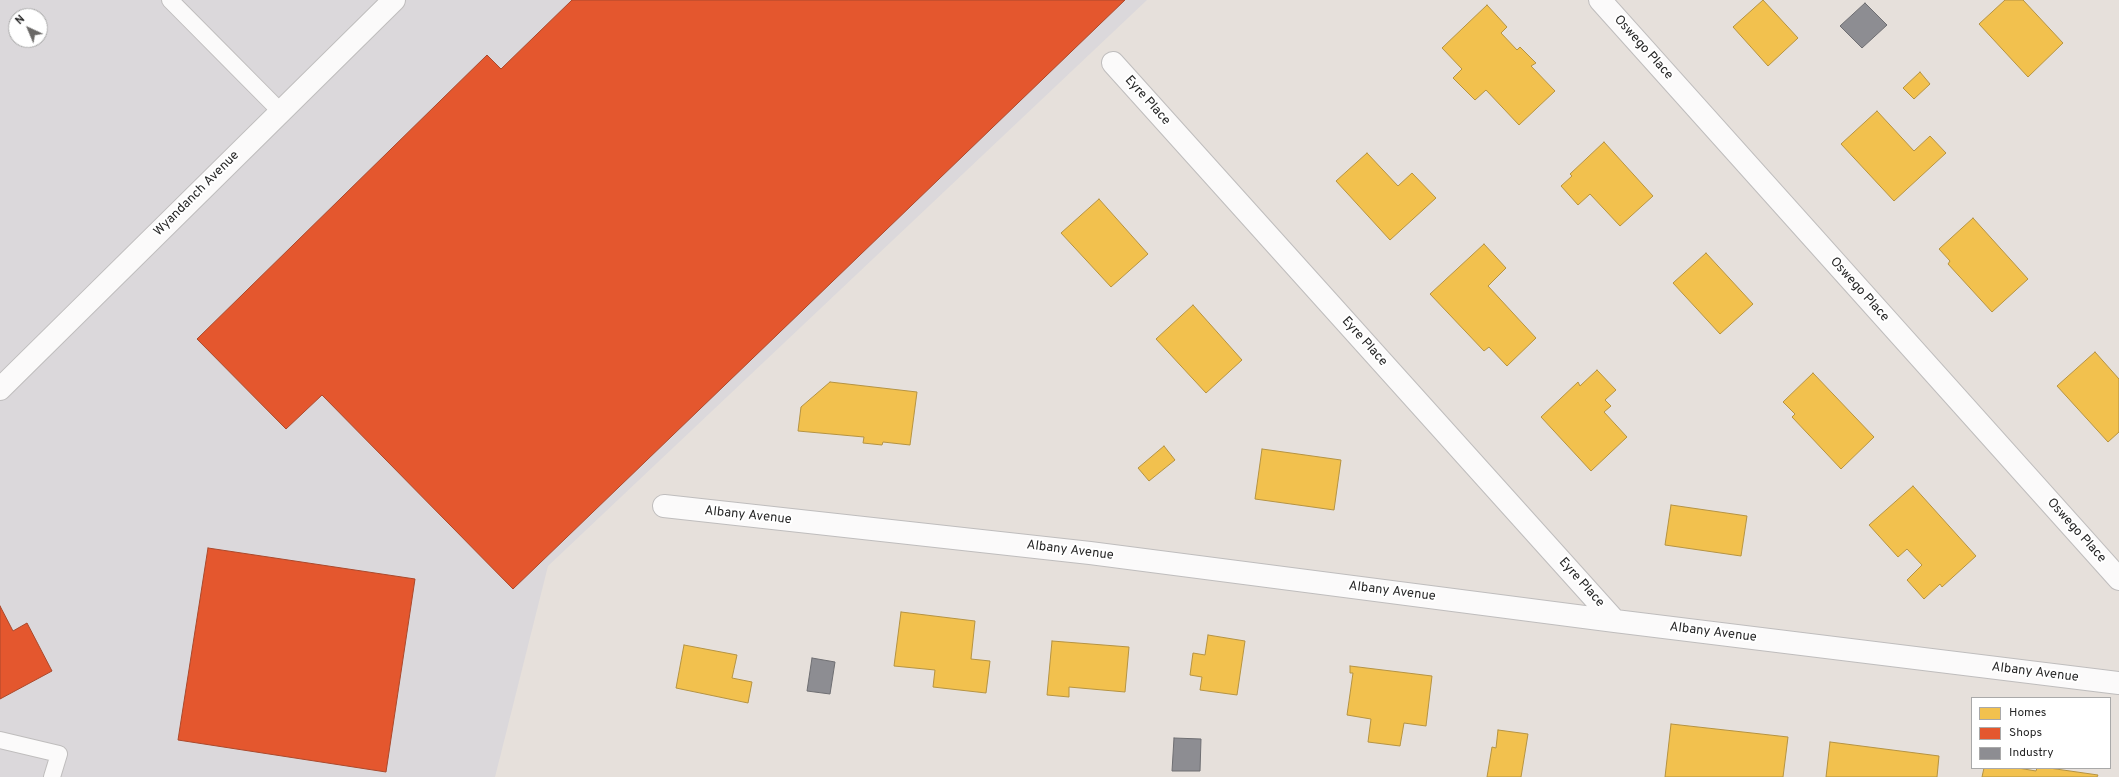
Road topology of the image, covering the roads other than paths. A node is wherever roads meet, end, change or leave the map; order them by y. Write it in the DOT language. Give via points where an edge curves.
graph roads {
  1 [pos="170,0"];
  2 [pos="394,0"];
  3 [pos="1600,0"];
  4 [pos="1113,63"];
  5 [pos="281,112"];
  6 [pos="0,388"];
  7 [pos="664,506"];
  8 [pos="2119,579"];
  9 [pos="1615,621"];
  10 [pos="2119,683"];
  11 [pos="0,740"];
  12 [pos="52,777"];
  1 -- 5 [label="lane"];
  2 -- 5 [label="street, Wyandanch Avenue"];
  3 -- 8 [label="street, Oswego Place"];
  4 -- 9 [label="street, Eyre Place"];
  5 -- 6 [label="street, Wyandanch Avenue"];
  7 -- 9 [label="street, Albany Avenue" via="1090,553"];
  9 -- 10 [label="street, Albany Avenue"];
  11 -- 12 [label="lane" via="59,754"];
}
